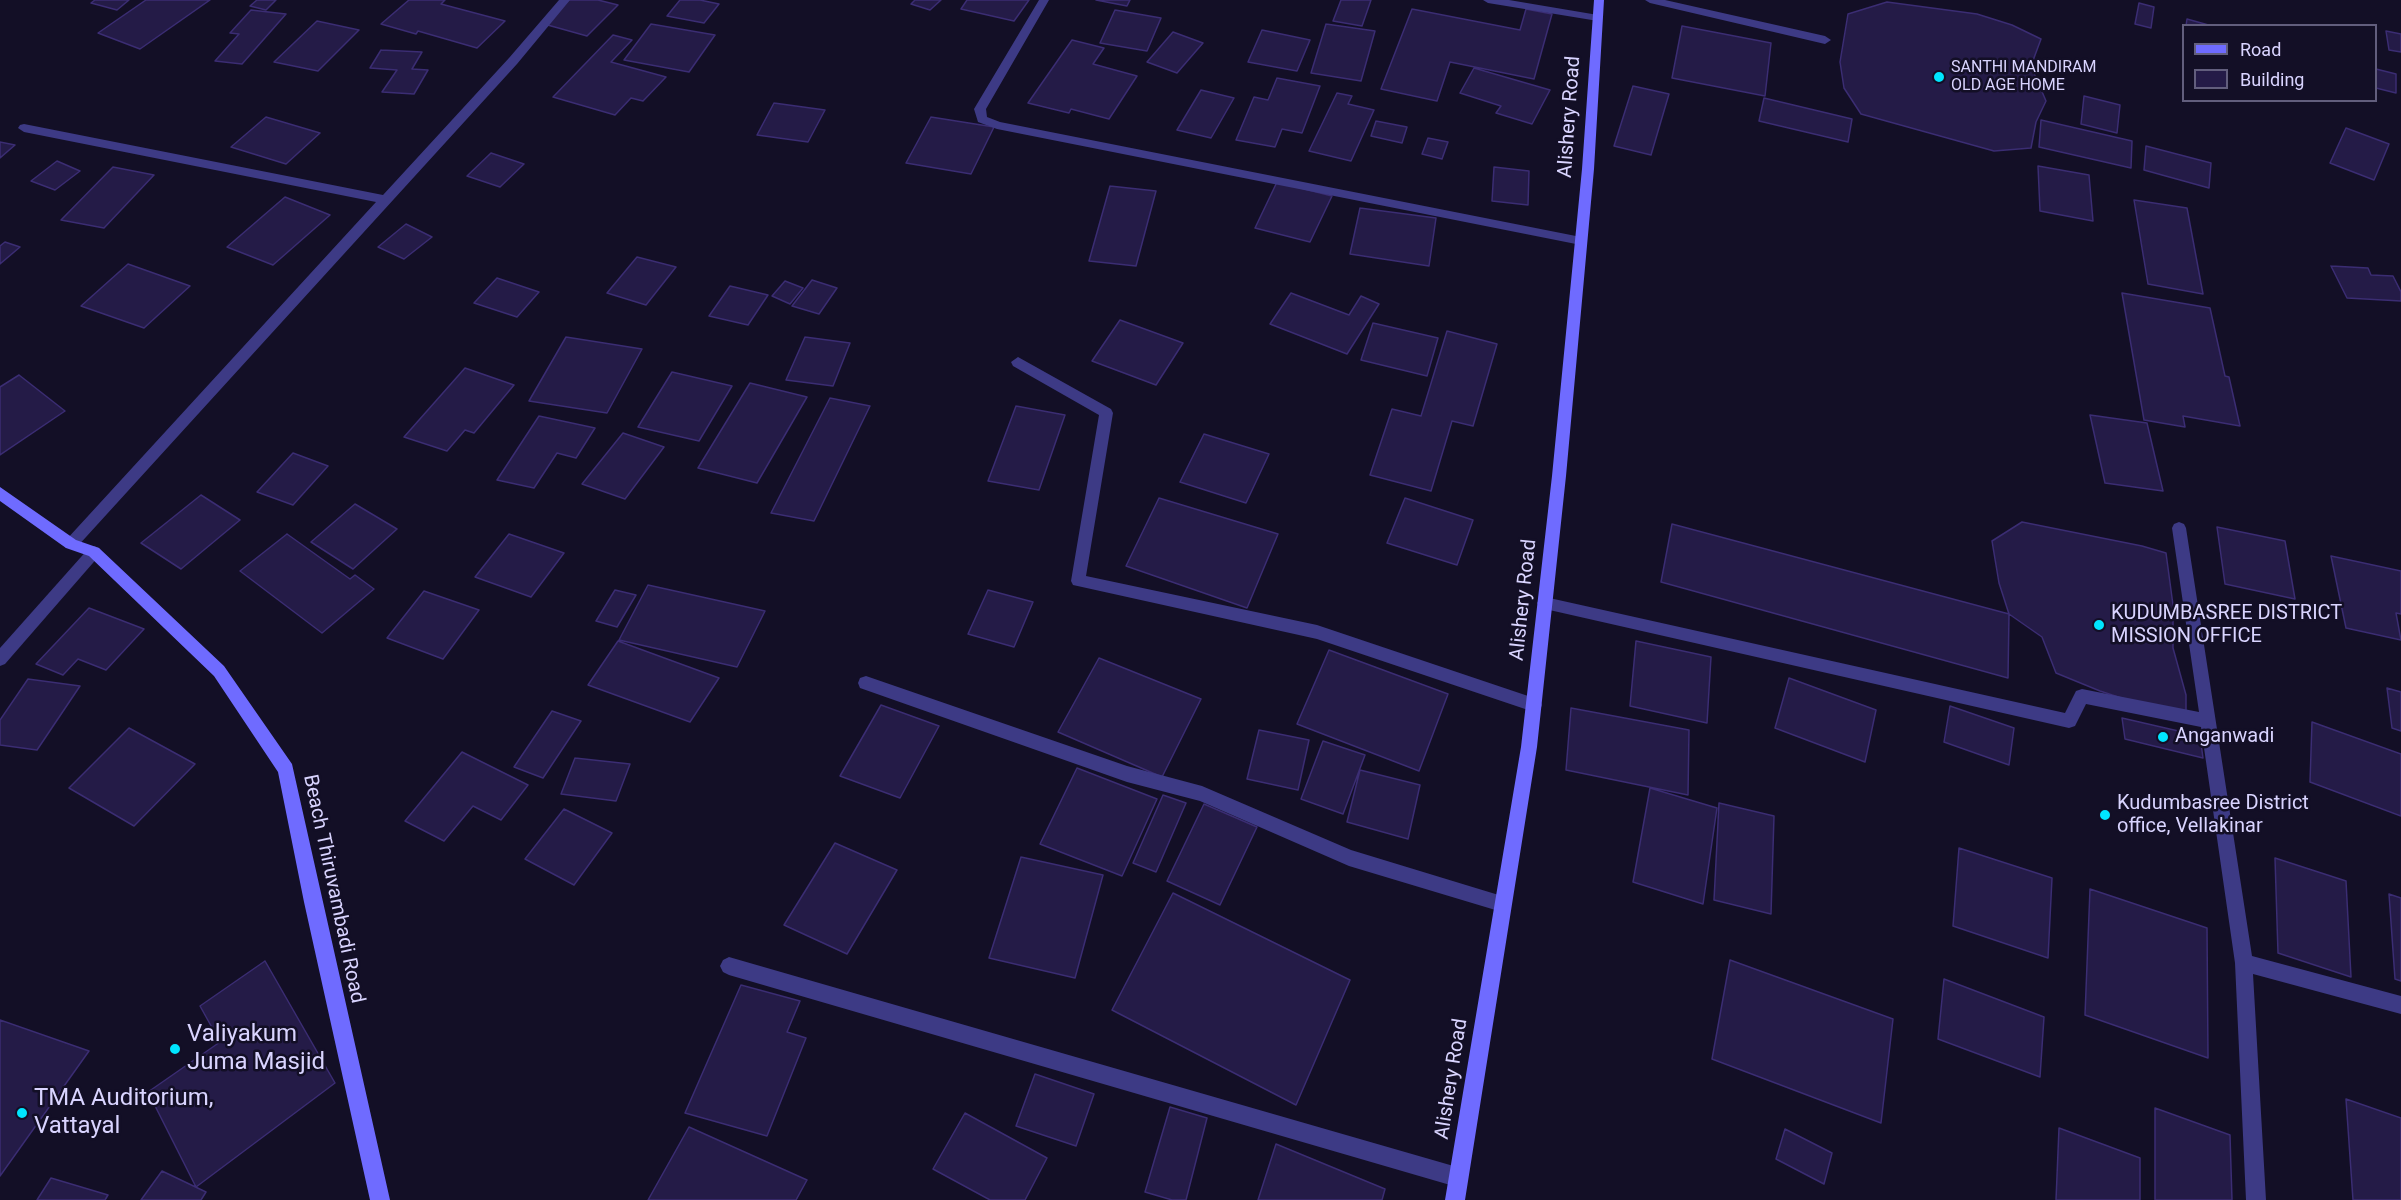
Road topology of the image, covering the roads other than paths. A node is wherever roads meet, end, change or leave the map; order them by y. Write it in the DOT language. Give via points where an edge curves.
graph roads {
  1 [pos="565,0"];
  2 [pos="1044,0"];
  3 [pos="1488,0"];
  4 [pos="1599,0"];
  5 [pos="1650,0"];
  6 [pos="1598,18"];
  7 [pos="1825,40"];
  8 [pos="24,128"];
  9 [pos="386,200"];
  10 [pos="1581,241"];
  11 [pos="1018,362"];
  12 [pos="0,493"];
  13 [pos="2179,528"];
  14 [pos="71,544"];
  15 [pos="94,552"];
  16 [pos="1545,603"];
  17 [pos="0,659"];
  18 [pos="866,683"];
  19 [pos="1534,705"];
  20 [pos="2207,721"];
  21 [pos="1502,904"];
  22 [pos="2244,963"];
  23 [pos="729,966"];
  24 [pos="2401,1005"];
  25 [pos="1457,1177"];
  26 [pos="380,1200"];
  27 [pos="1455,1200"];
  28 [pos="2256,1200"];
  1 -- 9 [label="street"];
  2 -- 10 [label="street" via="980,109 982,119"];
  3 -- 6 [label="street"];
  4 -- 6 [label="main road, Alishery Road"];
  5 -- 7 [label="street"];
  6 -- 10 [label="main road, Alishery Road"];
  8 -- 9 [label="street"];
  9 -- 14 [label="street"];
  10 -- 16 [label="main road, Alishery Road"];
  11 -- 19 [label="street" via="1106,413 1078,581 1317,632"];
  12 -- 14 [label="main road, Beach Thiruvambadi Road"];
  13 -- 20 [label="street"];
  14 -- 15 [label="main road, Beach Thiruvambadi Road"];
  15 -- 17 [label="street"];
  15 -- 26 [label="main road, Beach Thiruvambadi Road" via="219,672 286,769"];
  16 -- 19 [label="main road, Alishery Road"];
  16 -- 20 [label="street" via="2069,721 2082,696"];
  18 -- 21 [label="street" via="1126,774 1202,794 1349,858"];
  19 -- 21 [label="main road, Alishery Road"];
  20 -- 22 [label="street"];
  21 -- 25 [label="main road, Alishery Road"];
  22 -- 24 [label="street"];
  22 -- 28 [label="street"];
  23 -- 25 [label="street"];
  25 -- 27 [label="main road, Alishery Road"];
}
